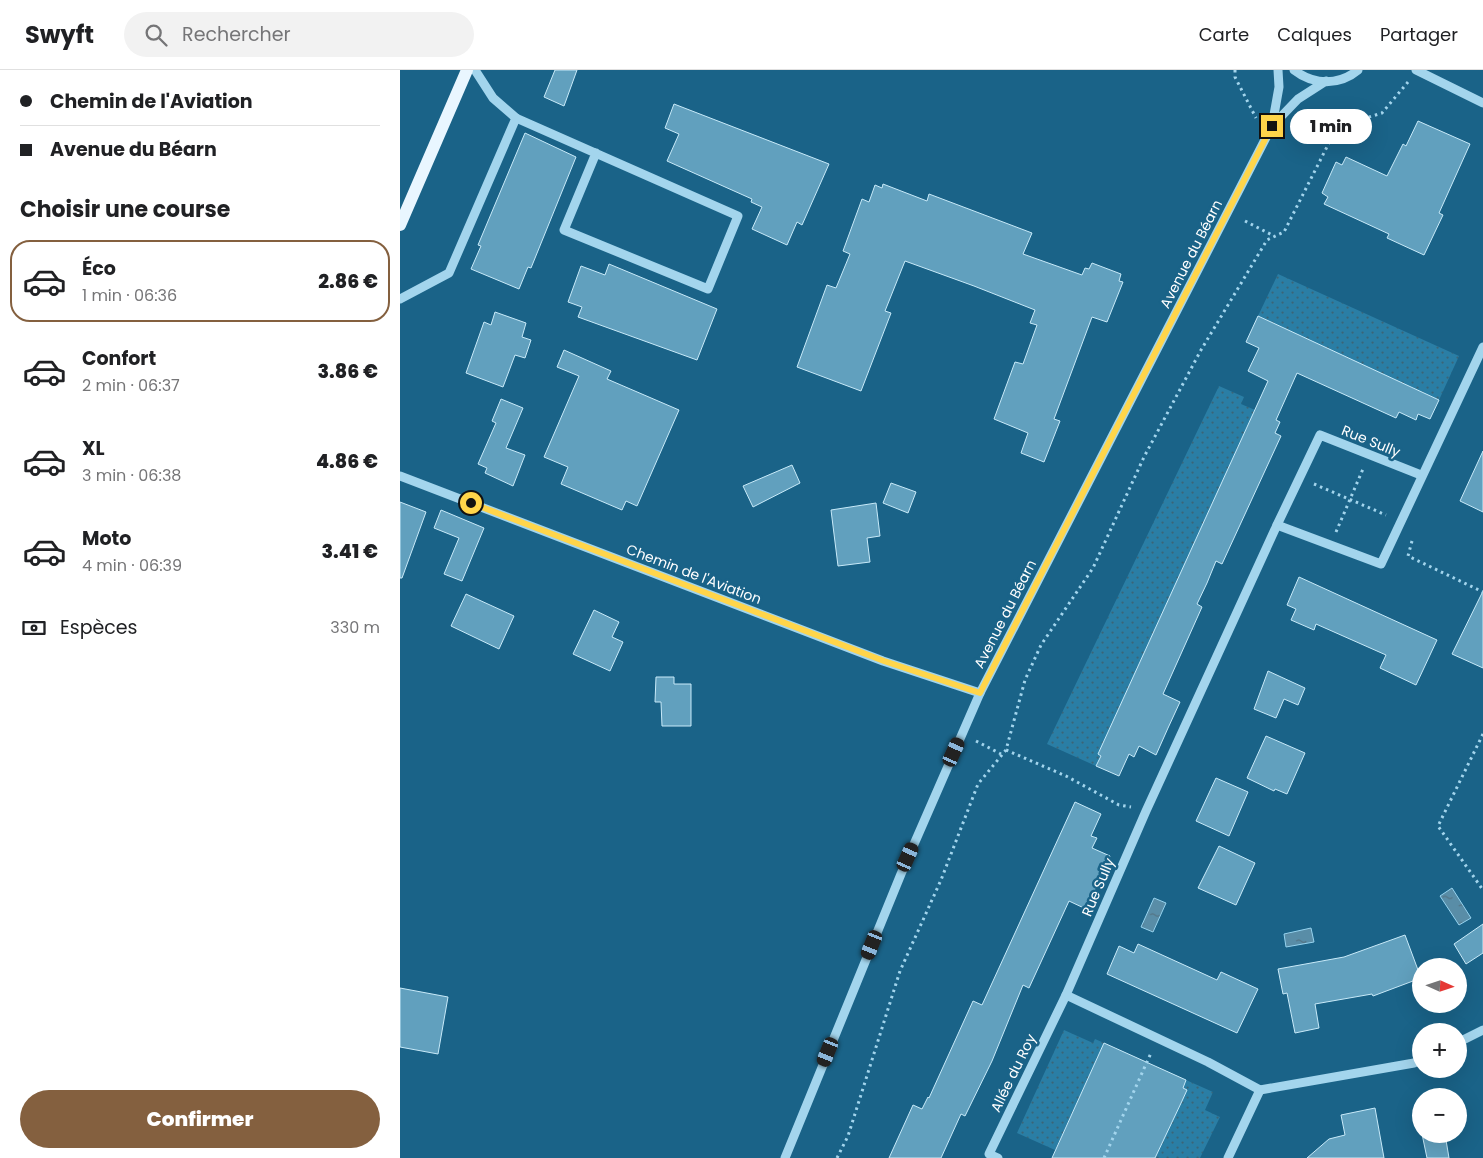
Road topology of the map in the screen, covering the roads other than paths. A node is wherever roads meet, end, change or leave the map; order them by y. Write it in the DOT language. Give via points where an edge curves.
graph roads {
  1 [pos="467,70"];
  2 [pos="476,70"];
  3 [pos="1278,70"];
  4 [pos="1294,70"];
  5 [pos="1358,70"];
  6 [pos="1406,70"];
  7 [pos="1417,71"];
  8 [pos="1326,81"];
  9 [pos="1483,103"];
  10 [pos="516,118"];
  11 [pos="1272,126"];
  12 [pos="596,153"];
  13 [pos="400,225"];
  14 [pos="400,299"];
  15 [pos="1483,347"];
  16 [pos="1421,475"];
  17 [pos="400,476"];
  18 [pos="1277,525"];
  19 [pos="980,693"];
  20 [pos="1066,996"];
  21 [pos="1483,1030"];
  22 [pos="1467,1038"];
  23 [pos="1412,1063"];
  24 [pos="1260,1090"];
  25 [pos="785,1158"];
  26 [pos="998,1158"];
  27 [pos="1228,1158"];
  1 -- 13 [label="main road"];
  2 -- 10 [label="street" via="493,98"];
  3 -- 11 [label="street, Avenue du Béarn" via="1279,87"];
  4 -- 8 [label="street" via="1318,82"];
  5 -- 8 [label="street" via="1351,76"];
  6 -- 7 [label="street"];
  7 -- 9 [label="street"];
  8 -- 11 [label="street, Avenue du Béarn" via="1298,99"];
  10 -- 12 [label="street"];
  10 -- 14 [label="street" via="449,273"];
  11 -- 19 [label="street, Avenue du Béarn"];
  12 -- 12 [label="street" via="738,216 708,289 564,230"];
  15 -- 16 [label="street"];
  16 -- 18 [label="street, Rue Sully" via="1320,435"];
  16 -- 18 [label="street" via="1381,564"];
  17 -- 19 [label="street, Chemin de l'Aviation" via="874,657"];
  18 -- 20 [label="street, Rue Sully" via="1146,811"];
  19 -- 25 [label="street, Avenue du Béarn" via="901,874"];
  20 -- 24 [label="street"];
  20 -- 26 [label="street, Allée du Roy" via="989,1154"];
  21 -- 22 [label="street"];
  23 -- 24 [label="street"];
  24 -- 27 [label="street"];
}
